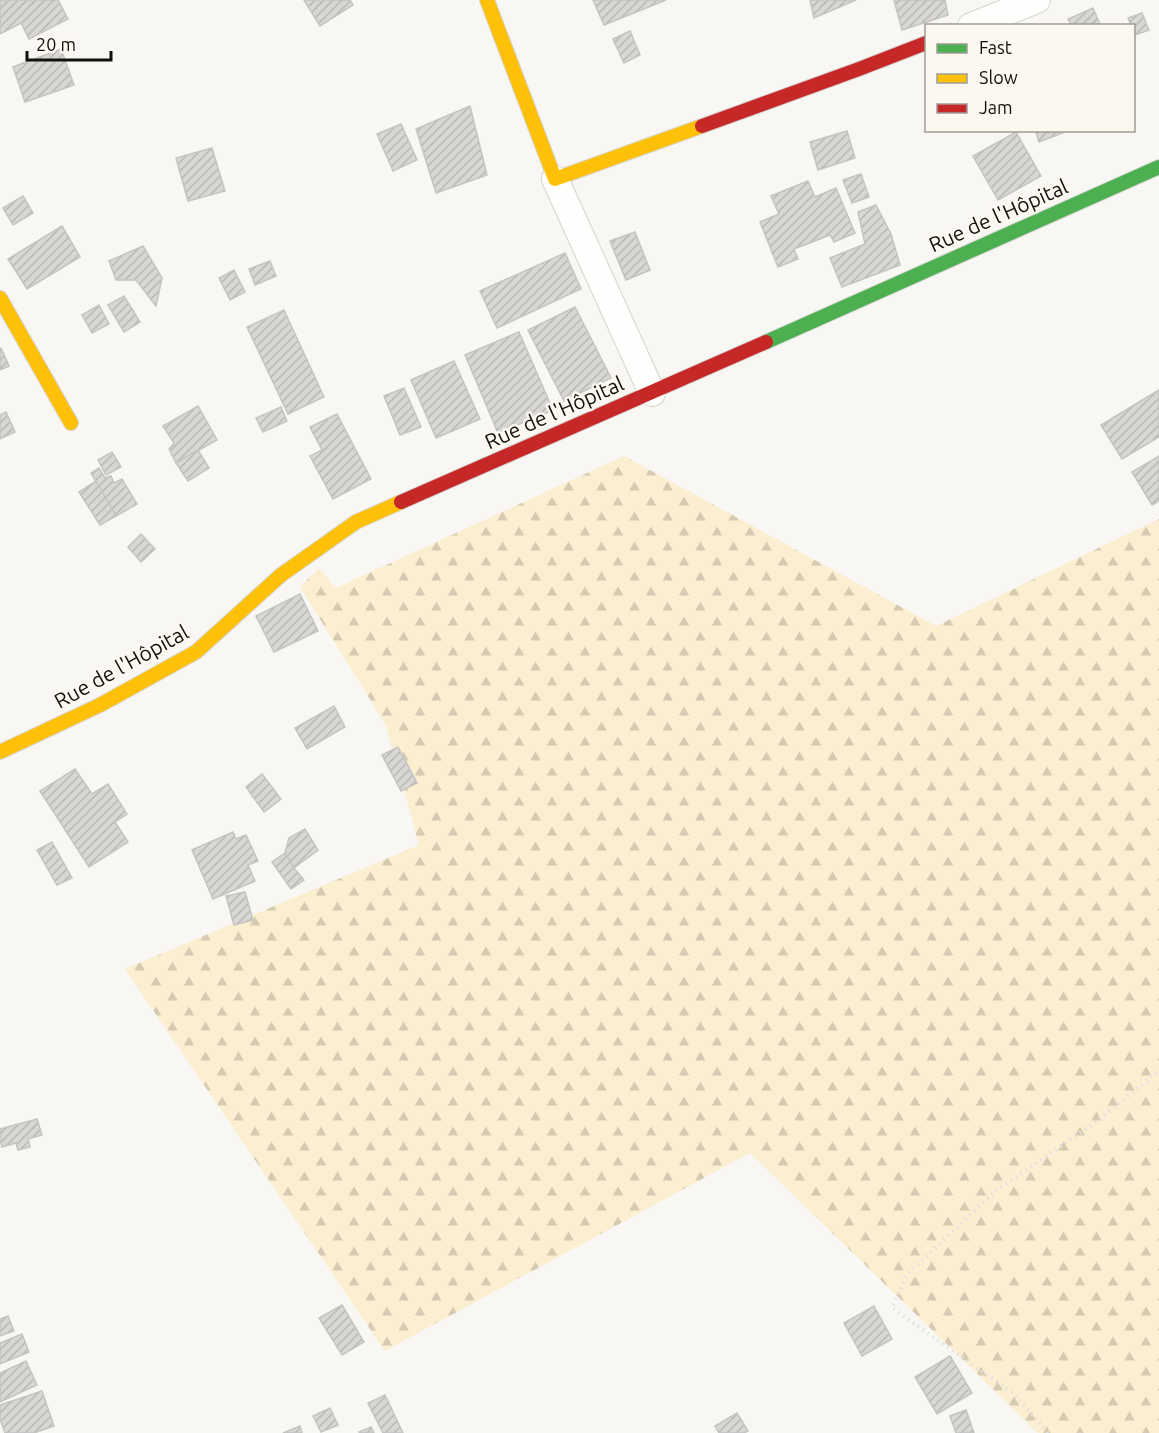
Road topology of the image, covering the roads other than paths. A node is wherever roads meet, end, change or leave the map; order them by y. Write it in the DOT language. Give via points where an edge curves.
graph roads {
  1 [pos="487,0"];
  2 [pos="1036,0"];
  3 [pos="976,24"];
  4 [pos="925,44"];
  5 [pos="1159,167"];
  6 [pos="555,178"];
  7 [pos="0,298"];
  8 [pos="652,393"];
  9 [pos="71,423"];
  10 [pos="0,752"];
  1 -- 6 [label="street"];
  2 -- 3 [label="street"];
  4 -- 6 [label="street"];
  5 -- 8 [label="street, Rue de l'Hôpital"];
  6 -- 8 [label="street"];
  7 -- 9 [label="street"];
  8 -- 10 [label="street, Rue de l'Hôpital" via="356,522 281,575 196,652 100,705"];
}
